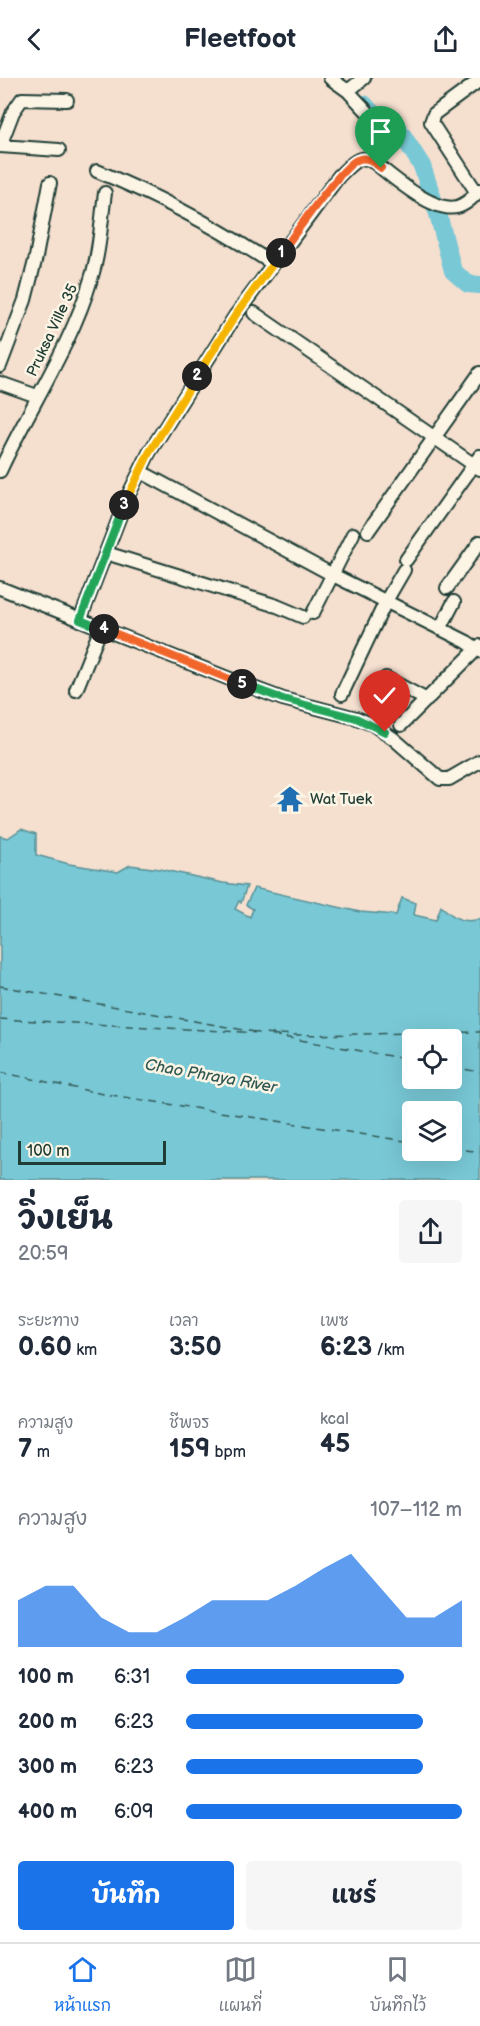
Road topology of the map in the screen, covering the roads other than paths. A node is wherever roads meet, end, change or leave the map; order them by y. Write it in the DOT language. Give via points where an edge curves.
graph roads {
  1 [pos="330,78"];
  2 [pos="480,80"];
  3 [pos="355,85"];
  4 [pos="67,100"];
  5 [pos="378,123"];
  6 [pos="0,146"];
  7 [pos="59,150"];
  8 [pos="97,171"];
  9 [pos="50,183"];
  10 [pos="479,192"];
  11 [pos="105,193"];
  12 [pos="273,264"];
  13 [pos="254,312"];
  14 [pos="0,366"];
  15 [pos="480,373"];
  16 [pos="0,383"];
  17 [pos="37,396"];
  18 [pos="435,437"];
  19 [pos="478,463"];
  20 [pos="0,471"];
  21 [pos="147,475"];
  22 [pos="368,531"];
  23 [pos="353,534"];
  24 [pos="480,542"];
  25 [pos="106,554"];
  26 [pos="333,575"];
  27 [pos="0,588"];
  28 [pos="447,588"];
  29 [pos="386,601"];
  30 [pos="454,602"];
  31 [pos="80,620"];
  32 [pos="100,628"];
  33 [pos="440,629"];
  34 [pos="477,646"];
  35 [pos="386,678"];
  36 [pos="76,690"];
  37 [pos="342,694"];
  38 [pos="427,700"];
  39 [pos="401,725"];
  40 [pos="480,761"];
  1 -- 3 [label="street"];
  2 -- 10 [label="street" via="434,114 431,122"];
  3 -- 5 [label="street"];
  4 -- 6 [label="street" via="22,99"];
  6 -- 7 [label="street"];
  8 -- 12 [label="street" via="202,222"];
  9 -- 14 [label="street" via="25,300"];
  10 -- 12 [label="street" via="452,208 426,201 370,159 357,160 339,176"];
  11 -- 17 [label="street, Pruksa Ville 35" via="92,277 71,331"];
  12 -- 25 [label="street" via="235,316 149,453"];
  13 -- 18 [label="street"];
  15 -- 18 [label="street"];
  16 -- 17 [label="street"];
  17 -- 20 [label="street, Pruksa Ville 35"];
  18 -- 19 [label="street"];
  18 -- 22 [label="street"];
  19 -- 29 [label="street" via="405,565"];
  21 -- 26 [label="street"];
  23 -- 26 [label="street"];
  24 -- 28 [label="street"];
  25 -- 26 [label="street" via="308,615"];
  25 -- 31 [label="street"];
  26 -- 29 [label="street"];
  27 -- 31 [label="street"];
  29 -- 33 [label="street"];
  29 -- 37 [label="street"];
  30 -- 33 [label="street"];
  31 -- 32 [label="street"];
  32 -- 36 [label="street"];
  32 -- 40 [label="street" via="261,691 372,724 440,779"];
  33 -- 34 [label="street"];
  34 -- 38 [label="street"];
  35 -- 38 [label="street"];
  38 -- 39 [label="street"];
}
